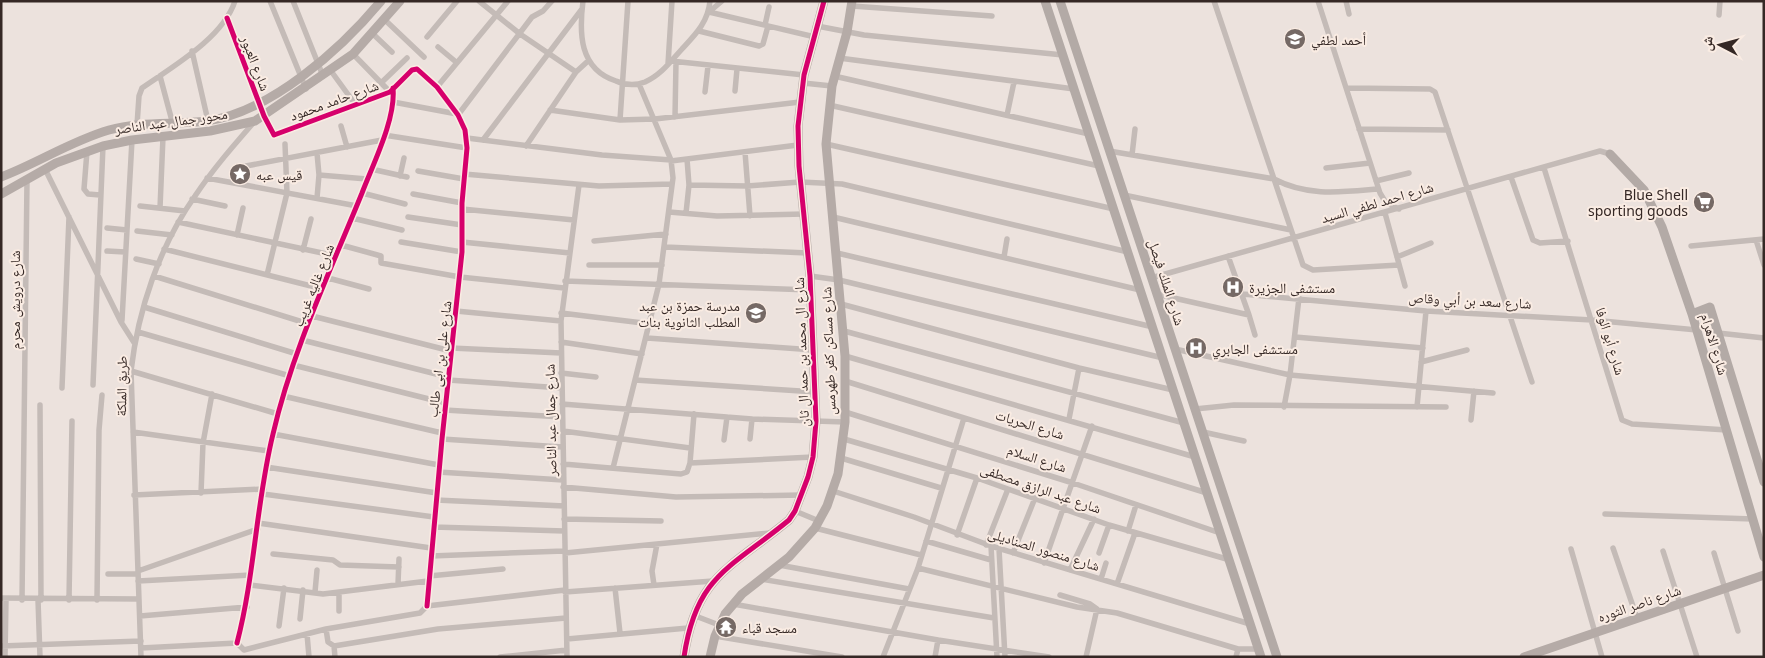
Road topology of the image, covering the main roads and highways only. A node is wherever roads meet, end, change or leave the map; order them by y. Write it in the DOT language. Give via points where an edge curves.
graph roads {
  1 [pos="1045,1"];
  2 [pos="1060,1"];
  3 [pos="1064,15"];
  4 [pos="1052,22"];
  5 [pos="1072,37"];
  6 [pos="1059,43"];
  7 [pos="1610,154"];
  8 [pos="1692,314"];
  9 [pos="1764,482"];
  10 [pos="1764,557"];
  11 [pos="1252,579"];
  12 [pos="1236,583"];
  13 [pos="1260,604"];
  14 [pos="1244,606"];
  15 [pos="1260,653"];
  16 [pos="1277,657"];
  1 -- 4 [label="main road, شارع الملك فيصل"];
  2 -- 3 [label="main road, شارع الملك فيصل"];
  3 -- 4 [label="main road" via="1061,20"];
  3 -- 5 [label="main road, شارع الملك فيصل"];
  4 -- 6 [label="main road, شارع الملك فيصل"];
  5 -- 6 [label="main road" via="1063,36"];
  5 -- 11 [label="main road, شارع الملك فيصل"];
  6 -- 12 [label="main road, شارع الملك فيصل"];
  7 -- 8 [label="main road, شارع الاهرام" via="1648,195"];
  8 -- 9 [label="main road, شارع الاهرام" via="1710,307"];
  8 -- 10 [label="main road, شارع الاهرام"];
  11 -- 12 [label="main road" via="1246,584"];
  11 -- 13 [label="main road, شارع الملك فيصل"];
  12 -- 14 [label="main road, شارع الملك فيصل"];
  13 -- 14 [label="main road" via="1252,601"];
  13 -- 16 [label="main road, شارع الملك فيصل"];
  14 -- 15 [label="main road, شارع الملك فيصل"];
}
